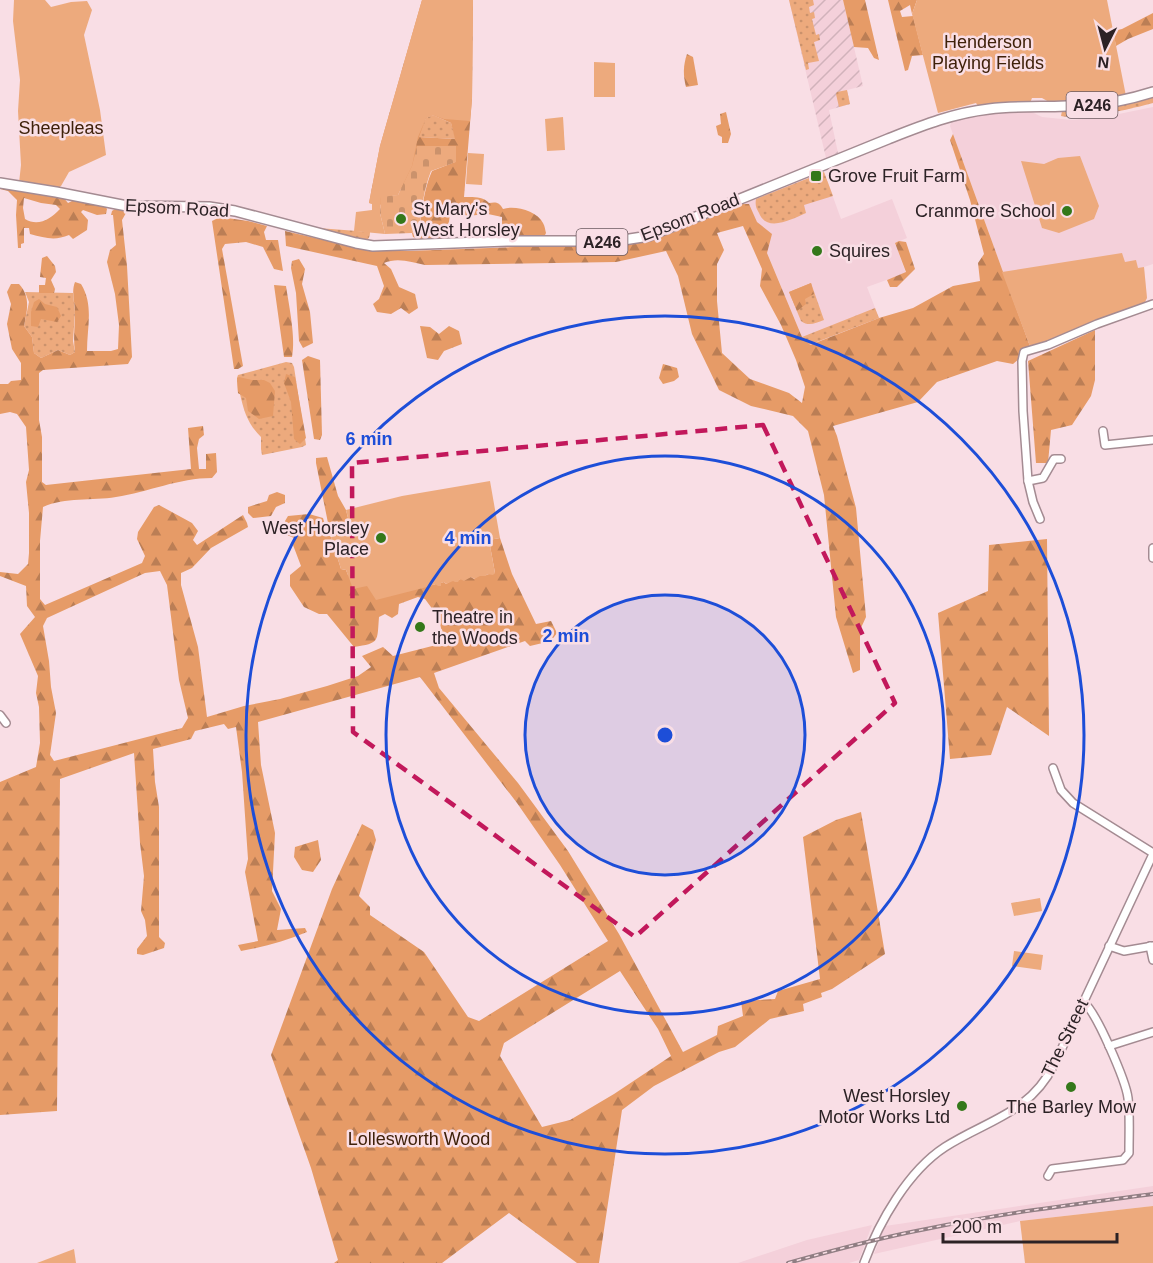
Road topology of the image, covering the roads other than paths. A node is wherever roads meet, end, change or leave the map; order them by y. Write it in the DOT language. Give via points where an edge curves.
graph roads {
  1 [pos="1153,92"];
  2 [pos="0,183"];
  3 [pos="1153,304"];
  4 [pos="1103,431"];
  5 [pos="1153,440"];
  6 [pos="1061,459"];
  7 [pos="1028,481"];
  8 [pos="1041,519"];
  9 [pos="1153,548"];
  10 [pos="1153,558"];
  11 [pos="0,715"];
  12 [pos="6,723"];
  13 [pos="1053,768"];
  14 [pos="1153,853"];
  15 [pos="1109,946"];
  16 [pos="1152,946"];
  17 [pos="1153,960"];
  18 [pos="1083,1002"];
  19 [pos="1153,1032"];
  20 [pos="1109,1046"];
  21 [pos="1048,1176"];
  22 [pos="864,1263"];
  1 -- 2 [label="main road, Epsom Road / A246" via="1093,105 1010,107 950,116 650,236 617,241 373,246 235,211 127,206"];
  3 -- 7 [label="street" via="1024,351"];
  4 -- 5 [label="street" via="1105,445"];
  6 -- 7 [label="street" via="1054,459 1043,478"];
  7 -- 8 [label="street"];
  9 -- 10 [label="street"];
  11 -- 12 [label="street"];
  13 -- 14 [label="street" via="1061,790 1073,803"];
  14 -- 15 [label="street, The Street"];
  15 -- 16 [label="street" via="1124,951"];
  15 -- 18 [label="street, The Street"];
  16 -- 17 [label="street"];
  18 -- 20 [label="street"];
  18 -- 22 [label="street, The Street" via="1042,1086 1014,1110 945,1147 921,1167 880,1226"];
  19 -- 20 [label="street"];
  20 -- 21 [label="street" via="1128,1096 1129,1153 1119,1161 1052,1169"];
}
